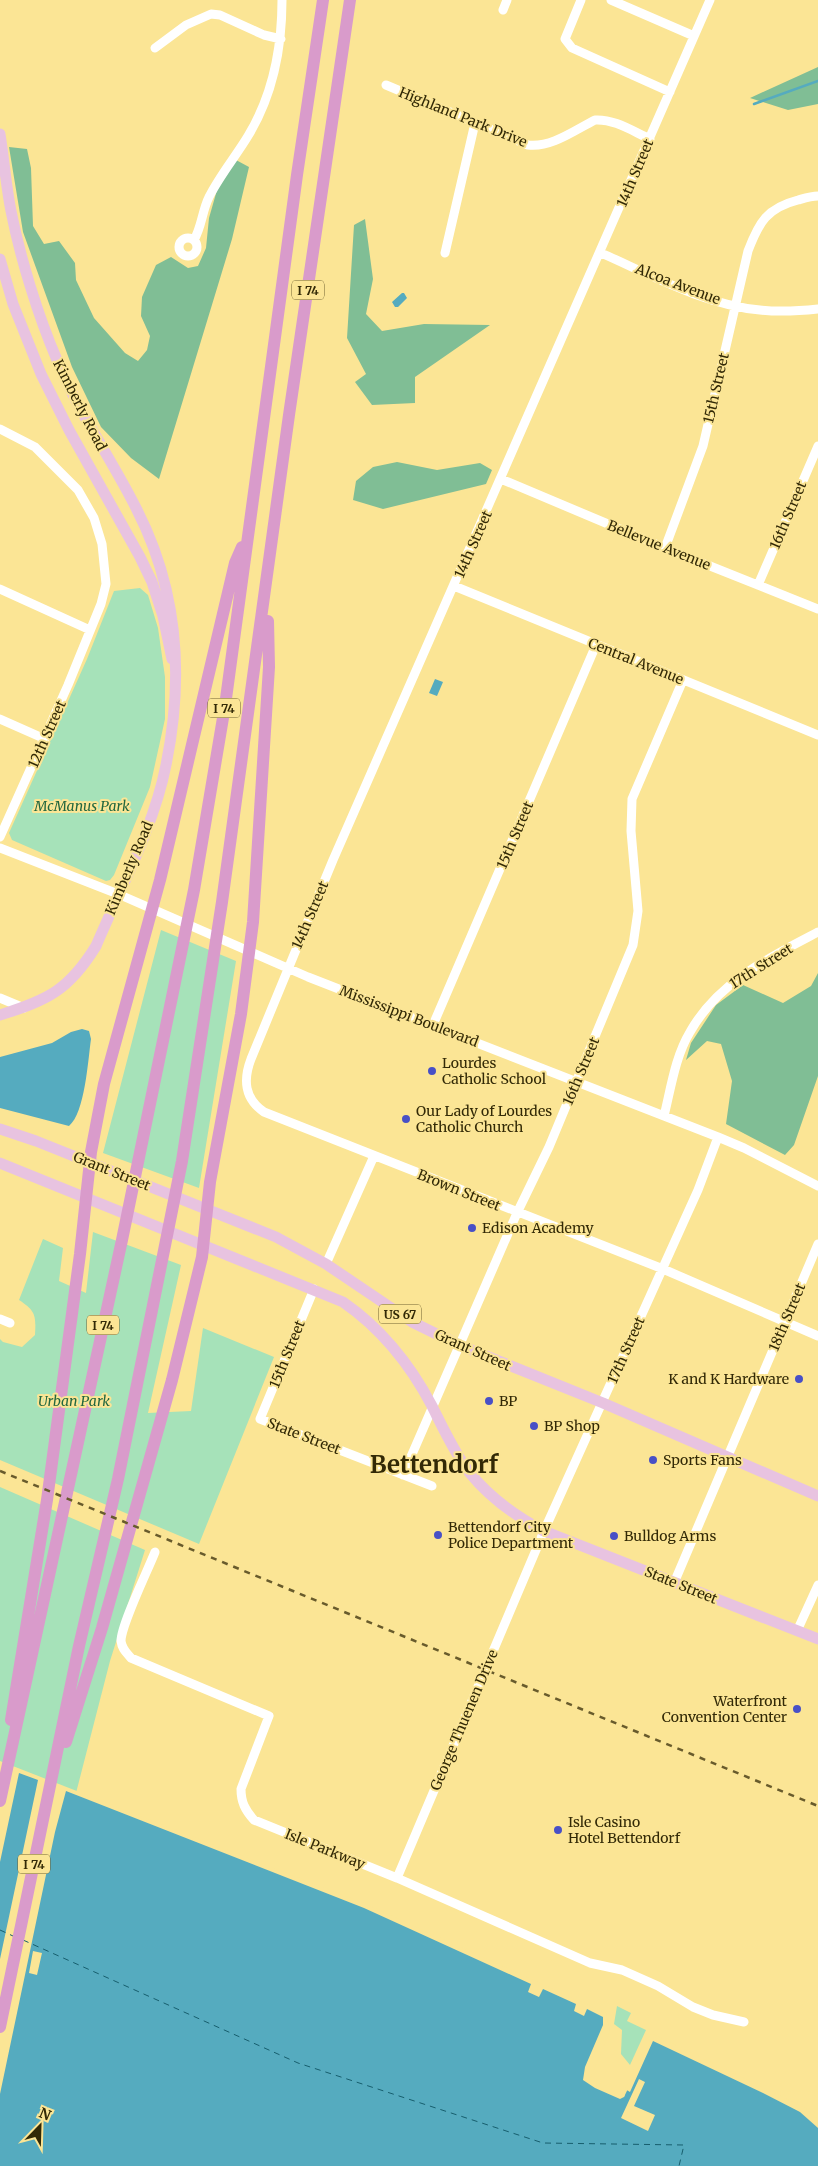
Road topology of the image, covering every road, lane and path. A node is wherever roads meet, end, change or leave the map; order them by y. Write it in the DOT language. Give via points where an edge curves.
graph roads {
  1 [pos="282,0"];
  2 [pos="324,0"];
  3 [pos="350,0"];
  4 [pos="507,0"];
  5 [pos="581,0"];
  6 [pos="611,0"];
  7 [pos="710,0"];
  8 [pos="503,10"];
  9 [pos="694,36"];
  10 [pos="281,39"];
  11 [pos="155,48"];
  12 [pos="386,85"];
  13 [pos="670,92"];
  14 [pos="474,123"];
  15 [pos="0,134"];
  16 [pos="650,139"];
  17 [pos="818,196"];
  18 [pos="194,240"];
  19 [pos="445,253"];
  20 [pos="601,253"];
  21 [pos="0,259"];
  22 [pos="735,305"];
  23 [pos="818,310"];
  24 [pos="0,429"];
  25 [pos="818,446"];
  26 [pos="501,479"];
  27 [pos="250,526"];
  28 [pos="665,548"];
  29 [pos="267,580"];
  30 [pos="758,585"];
  31 [pos="454,586"];
  32 [pos="0,589"];
  33 [pos="818,609"];
  34 [pos="90,630"];
  35 [pos="596,645"];
  36 [pos="175,669"];
  37 [pos="683,680"];
  38 [pos="0,719"];
  39 [pos="818,735"];
  40 [pos="45,739"];
  41 [pos="0,836"];
  42 [pos="0,848"];
  43 [pos="118,894"];
  44 [pos="818,932"];
  45 [pos="288,968"];
  46 [pos="0,998"];
  47 [pos="24,1008"];
  48 [pos="0,1015"];
  49 [pos="433,1025"];
  50 [pos="577,1082"];
  51 [pos="247,1090"];
  52 [pos="664,1116"];
  53 [pos="0,1129"];
  54 [pos="718,1137"];
  55 [pos="374,1156"];
  56 [pos="90,1162"];
  57 [pos="0,1163"];
  58 [pos="818,1186"];
  59 [pos="86,1197"];
  60 [pos="206,1208"];
  61 [pos="517,1213"];
  62 [pos="818,1244"];
  63 [pos="204,1245"];
  64 [pos="326,1264"];
  65 [pos="664,1269"];
  66 [pos="314,1289"];
  67 [pos="0,1319"];
  68 [pos="785,1322"];
  69 [pos="10,1323"];
  70 [pos="818,1336"];
  71 [pos="459,1345"];
  72 [pos="602,1403"];
  73 [pos="432,1407"];
  74 [pos="260,1419"];
  75 [pos="728,1457"];
  76 [pos="403,1475"];
  77 [pos="432,1486"];
  78 [pos="818,1496"];
  79 [pos="544,1531"];
  80 [pos="155,1552"];
  81 [pos="532,1562"];
  82 [pos="674,1583"];
  83 [pos="818,1585"];
  84 [pos="797,1631"];
  85 [pos="818,1639"];
  86 [pos="9,1760"];
  87 [pos="54,1772"];
  88 [pos="0,1801"];
  89 [pos="397,1878"];
  90 [pos="744,2022"];
  91 [pos="0,2027"];
  1 -- 10 [label="street"];
  2 -- 27 [label="highway, I 74"];
  3 -- 29 [label="highway, I 74"];
  4 -- 8 [label="street"];
  5 -- 13 [label="street" via="565,39 567,44"];
  6 -- 9 [label="street"];
  7 -- 9 [label="street, 14th Street"];
  9 -- 13 [label="street, 14th Street"];
  10 -- 11 [label="street" via="211,14 186,25"];
  10 -- 18 [label="street" via="270,89 262,108 208,198"];
  12 -- 14 [label="street, Highland Park Drive"];
  13 -- 16 [label="street, 14th Street"];
  14 -- 16 [label="street, Highland Park Drive" via="537,146 594,120 611,121"];
  14 -- 19 [label="street"];
  15 -- 36 [label="main road, Kimberly Road" via="11,212 32,288 56,358 76,402 137,510 156,557 172,617 176,642"];
  16 -- 20 [label="street, 14th Street"];
  17 -- 22 [label="street, 15th Street" via="789,202 765,216 748,250"];
  20 -- 22 [label="street, Alcoa Avenue" via="686,290"];
  20 -- 26 [label="street, 14th Street"];
  21 -- 36 [label="main road, Kimberly Road" via="16,312 41,374 152,582"];
  22 -- 23 [label="street, Alcoa Avenue" via="759,310"];
  22 -- 28 [label="street, 15th Street" via="703,446"];
  24 -- 34 [label="street" via="35,447 59,469 78,490 94,518 102,544 106,584"];
  25 -- 30 [label="street, 16th Street"];
  26 -- 28 [label="street, Bellevue Avenue"];
  26 -- 31 [label="street, 14th Street"];
  27 -- 56 [label="highway" via="235,563 160,880 104,1084"];
  27 -- 86 [label="highway, I 74" via="225,706 194,890"];
  28 -- 30 [label="street, Bellevue Avenue"];
  29 -- 60 [label="highway" via="269,667 253,922 241,1014"];
  29 -- 87 [label="highway, I 74" via="182,1161 118,1479"];
  30 -- 33 [label="street, Bellevue Avenue"];
  31 -- 35 [label="street, Central Avenue"];
  31 -- 45 [label="street, 14th Street"];
  32 -- 34 [label="street"];
  34 -- 40 [label="street, 12th Street"];
  35 -- 37 [label="street, Central Avenue"];
  35 -- 49 [label="street, 15th Street"];
  36 -- 43 [label="main road, Kimberly Road" via="174,720 164,775 149,824"];
  37 -- 39 [label="street, Central Avenue"];
  37 -- 50 [label="street, 16th Street" via="632,799 631,831 638,910 633,945"];
  38 -- 40 [label="street"];
  40 -- 41 [label="street, 12th Street"];
  42 -- 43 [label="street, Mississippi Boulevard"];
  43 -- 45 [label="street, Mississippi Boulevard"];
  43 -- 47 [label="main road, Kimberly Road" via="96,946 83,966 61,988"];
  44 -- 52 [label="street, 17th Street" via="764,960 725,987 708,1007 690,1032 679,1056"];
  45 -- 49 [label="street, Mississippi Boulevard"];
  45 -- 51 [label="street, 14th Street" via="248,1068"];
  46 -- 47 [label="street"];
  47 -- 48 [label="main road, Kimberly Road"];
  49 -- 50 [label="street, Mississippi Boulevard"];
  50 -- 52 [label="street, Mississippi Boulevard"];
  50 -- 61 [label="street, 16th Street"];
  51 -- 55 [label="street, Brown Street" via="264,1112"];
  52 -- 54 [label="street, Mississippi Boulevard"];
  53 -- 56 [label="main road, Grant Street / US 67"];
  54 -- 58 [label="street, Mississippi Boulevard"];
  54 -- 65 [label="street, 17th Street"];
  55 -- 61 [label="street, Brown Street"];
  55 -- 64 [label="street"];
  56 -- 59 [label="highway"];
  56 -- 60 [label="main road, Grant Street / US 67"];
  57 -- 59 [label="main road, US 67"];
  59 -- 63 [label="main road, US 67"];
  59 -- 86 [label="highway" via="43,1524 14,1695"];
  60 -- 63 [label="highway"];
  60 -- 64 [label="main road, Grant Street / US 67" via="276,1237"];
  61 -- 65 [label="street, Brown Street"];
  61 -- 71 [label="street, 16th Street"];
  62 -- 68 [label="street, 18th Street"];
  63 -- 66 [label="main road, US 67"];
  63 -- 87 [label="highway" via="164,1410 86,1683"];
  64 -- 71 [label="main road, Grant Street / US 67" via="412,1322"];
  65 -- 68 [label="street, Brown Street"];
  65 -- 72 [label="street, 17th Street"];
  66 -- 73 [label="main road, US 67" via="342,1302 376,1328 401,1355"];
  66 -- 74 [label="street, 15th Street"];
  67 -- 69 [label="street"];
  68 -- 70 [label="street, Brown Street"];
  68 -- 75 [label="street, 18th Street"];
  71 -- 72 [label="main road, Grant Street / US 67"];
  71 -- 73 [label="street, 16th Street"];
  72 -- 75 [label="main road, Grant Street / US 67"];
  72 -- 79 [label="street, 17th Street"];
  73 -- 76 [label="street, 16th Street"];
  73 -- 79 [label="main road, US 67" via="458,1456 480,1485 507,1509"];
  74 -- 76 [label="street, State Street"];
  75 -- 78 [label="main road, Grant Street / US 67"];
  75 -- 82 [label="street, 18th Street"];
  76 -- 77 [label="street, State Street"];
  79 -- 81 [label="street, 17th Street"];
  79 -- 82 [label="main road, State Street / US 67"];
  80 -- 89 [label="street, Isle Parkway" via="128,1617 121,1640 123,1649 131,1658 269,1716 241,1789 244,1808 254,1820"];
  81 -- 89 [label="street, George Thuenen Drive"];
  82 -- 84 [label="main road, State Street / US 67"];
  83 -- 84 [label="street"];
  84 -- 85 [label="main road, State Street / US 67"];
  86 -- 88 [label="highway, I 74"];
  87 -- 91 [label="highway, I 74"];
  89 -- 90 [label="street, Isle Parkway" via="590,1963 622,1970 700,2010"];
}
